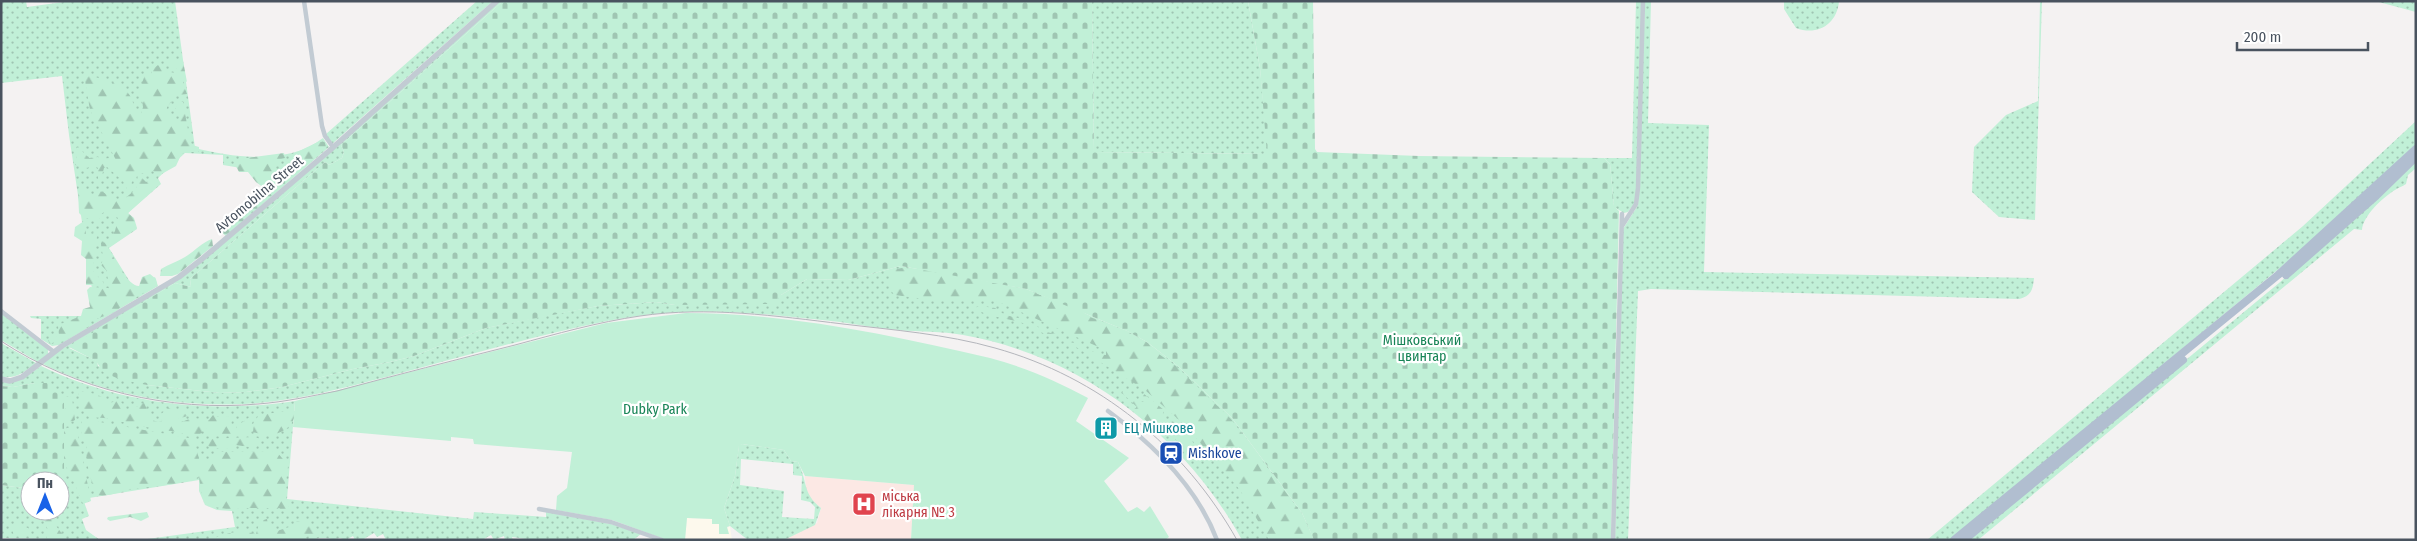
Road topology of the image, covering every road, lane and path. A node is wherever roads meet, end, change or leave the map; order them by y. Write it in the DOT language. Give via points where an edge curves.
graph roads {
  1 [pos="304,1"];
  2 [pos="497,1"];
  3 [pos="1644,1"];
  4 [pos="333,147"];
  5 [pos="2416,149"];
  6 [pos="2416,157"];
  7 [pos="1622,214"];
  8 [pos="1621,227"];
  9 [pos="1,311"];
  10 [pos="52,353"];
  11 [pos="1,379"];
  12 [pos="1108,411"];
  13 [pos="539,509"];
  14 [pos="662,540"];
  15 [pos="1217,540"];
  16 [pos="1613,540"];
  17 [pos="1954,540"];
  18 [pos="1964,540"];
  1 -- 4 [label="street" via="322,126"];
  2 -- 4 [label="street, Avtomobilna Street"];
  3 -- 8 [label="street" via="1638,188 1636,204"];
  4 -- 10 [label="street, Avtomobilna Street" via="179,276"];
  5 -- 17 [label="main road" via="2278,275"];
  6 -- 18 [label="main road" via="2277,283"];
  7 -- 8 [label="street"];
  8 -- 16 [label="street"];
  9 -- 10 [label="street"];
  10 -- 11 [label="street, Avtomobilna Street" via="18,379"];
  12 -- 15 [label="street" via="1151,446 1191,491 1208,516"];
  13 -- 14 [label="street" via="611,522"];
}
